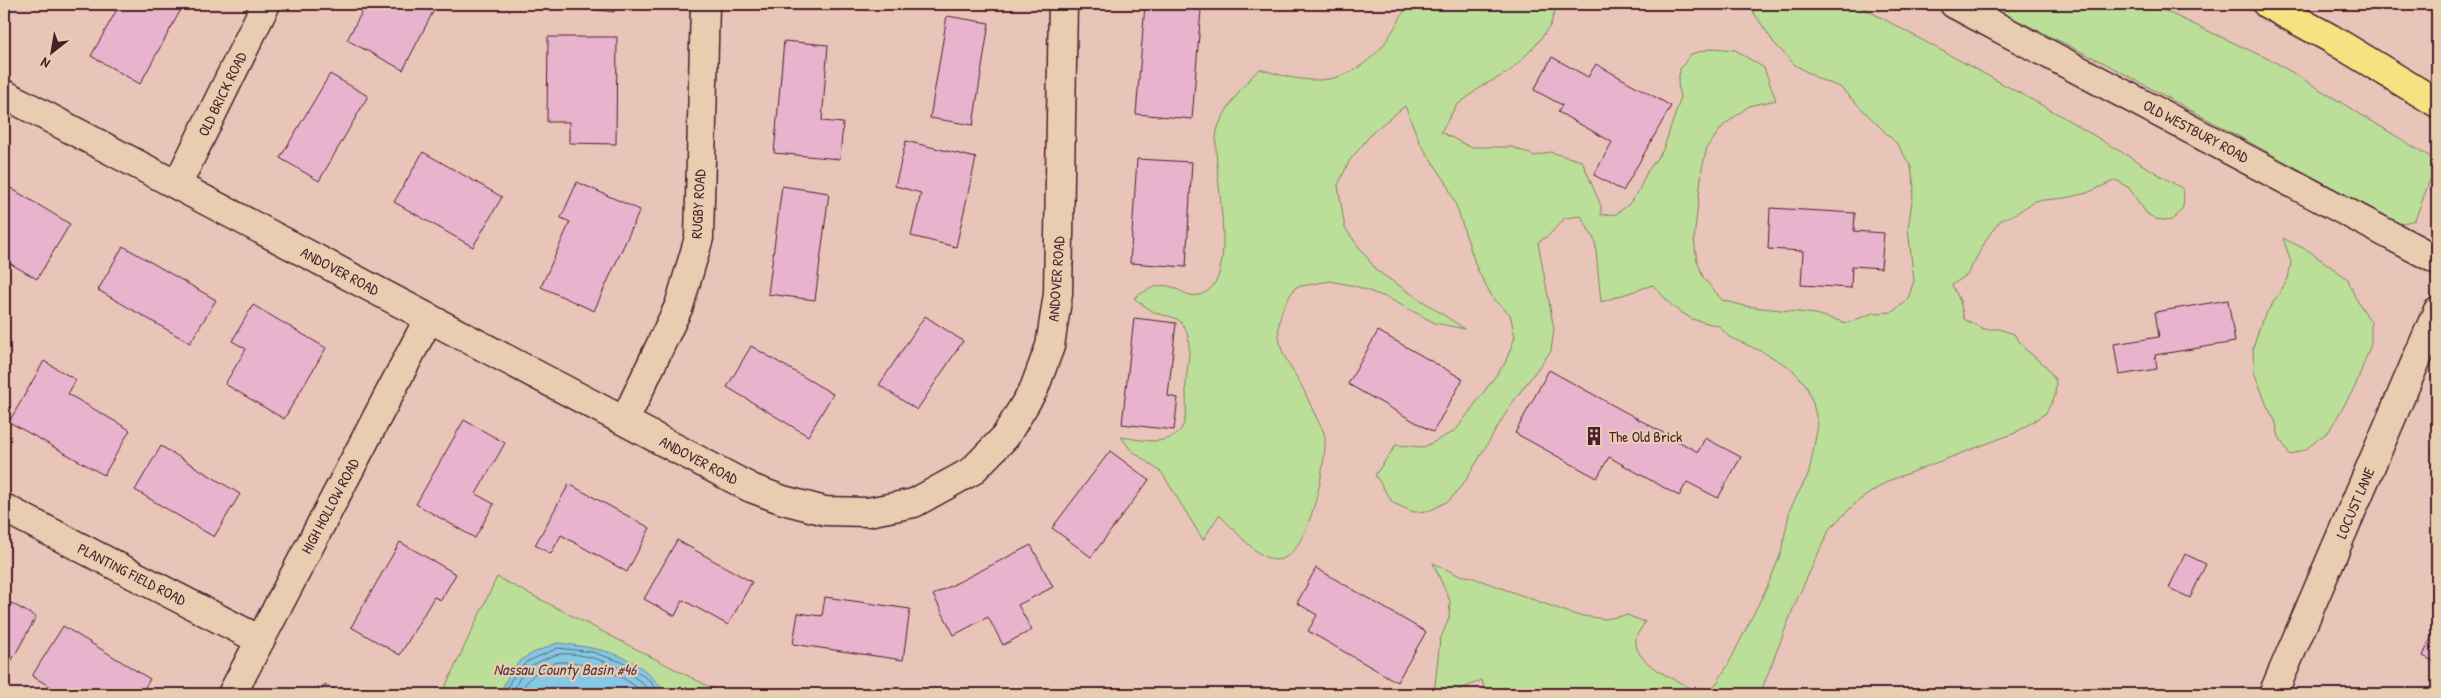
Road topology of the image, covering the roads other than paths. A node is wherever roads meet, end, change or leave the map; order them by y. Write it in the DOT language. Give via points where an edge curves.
graph roads {
  1 [pos="266,4"];
  2 [pos="705,4"];
  3 [pos="1063,4"];
  4 [pos="1954,4"];
  5 [pos="2267,4"];
  6 [pos="4,94"];
  7 [pos="2429,98"];
  8 [pos="177,185"];
  9 [pos="2437,260"];
  10 [pos="2437,312"];
  11 [pos="429,318"];
  12 [pos="625,420"];
  13 [pos="4,508"];
  14 [pos="260,640"];
  15 [pos="232,694"];
  16 [pos="2273,694"];
  1 -- 8 [label="street, OLD BRICK ROAD"];
  2 -- 12 [label="street, RUGBY ROAD" via="699,238 679,306"];
  3 -- 12 [label="street, ANDOVER ROAD" via="1058,294 1050,346 1034,389 1005,437 972,471 914,503 868,512 825,511 750,488"];
  4 -- 9 [label="street, OLD WESTBURY ROAD"];
  5 -- 7 [label="highway"];
  6 -- 8 [label="street, ANDOVER ROAD"];
  8 -- 11 [label="street, ANDOVER ROAD"];
  10 -- 16 [label="street, LOCUST LANE"];
  11 -- 12 [label="street, ANDOVER ROAD"];
  11 -- 14 [label="street, HIGH HOLLOW ROAD"];
  13 -- 14 [label="street, PLANTING FIELD ROAD"];
  14 -- 15 [label="street, HIGH HOLLOW ROAD"];
}
